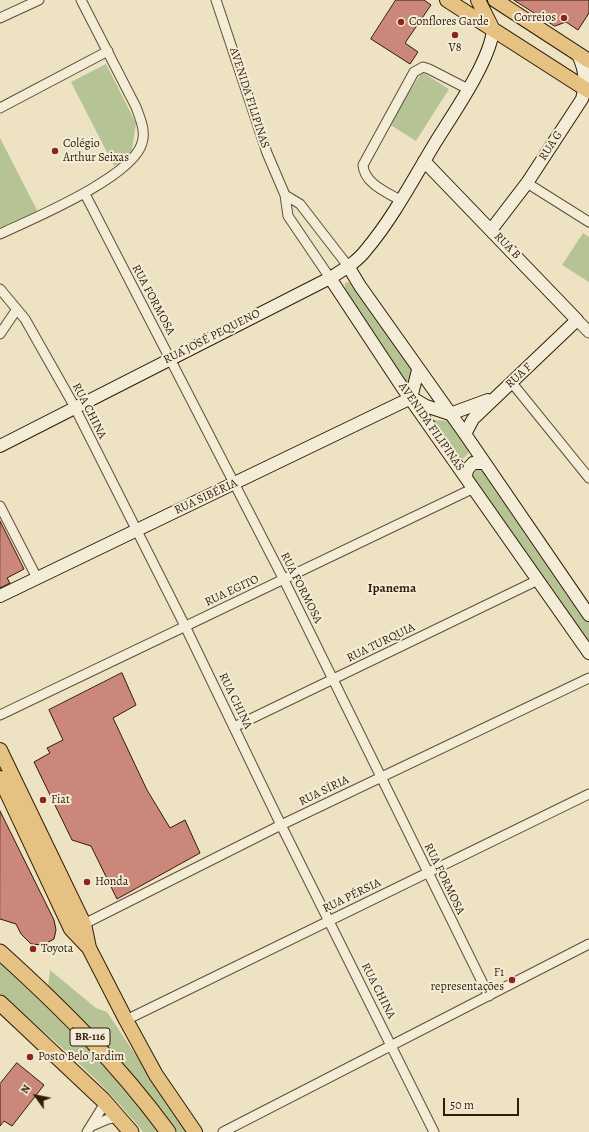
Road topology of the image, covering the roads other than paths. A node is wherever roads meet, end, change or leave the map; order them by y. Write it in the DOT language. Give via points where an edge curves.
graph roads {
  1 [pos="39,0"];
  2 [pos="81,0"];
  3 [pos="216,0"];
  4 [pos="447,0"];
  5 [pos="478,0"];
  6 [pos="498,1"];
  7 [pos="0,18"];
  8 [pos="493,30"];
  9 [pos="108,51"];
  10 [pos="577,53"];
  11 [pos="589,61"];
  12 [pos="468,89"];
  13 [pos="587,90"];
  14 [pos="0,108"];
  15 [pos="424,161"];
  16 [pos="527,183"];
  17 [pos="85,194"];
  18 [pos="285,195"];
  19 [pos="400,200"];
  20 [pos="589,222"];
  21 [pos="491,230"];
  22 [pos="0,234"];
  23 [pos="348,266"];
  24 [pos="330,278"];
  25 [pos="0,289"];
  26 [pos="17,309"];
  27 [pos="577,320"];
  28 [pos="589,332"];
  29 [pos="0,334"];
  30 [pos="170,359"];
  31 [pos="418,370"];
  32 [pos="512,383"];
  33 [pos="411,398"];
  34 [pos="494,398"];
  35 [pos="74,408"];
  36 [pos="450,414"];
  37 [pos="465,434"];
  38 [pos="0,446"];
  39 [pos="474,448"];
  40 [pos="456,461"];
  41 [pos="484,463"];
  42 [pos="466,476"];
  43 [pos="589,478"];
  44 [pos="235,484"];
  45 [pos="474,488"];
  46 [pos="0,506"];
  47 [pos="136,530"];
  48 [pos="37,578"];
  49 [pos="284,580"];
  50 [pos="538,580"];
  51 [pos="0,596"];
  52 [pos="589,615"];
  53 [pos="185,626"];
  54 [pos="589,653"];
  55 [pos="589,678"];
  56 [pos="333,680"];
  57 [pos="0,715"];
  58 [pos="234,728"];
  59 [pos="0,750"];
  60 [pos="381,776"];
  61 [pos="0,778"];
  62 [pos="589,794"];
  63 [pos="281,825"];
  64 [pos="428,873"];
  65 [pos="329,920"];
  66 [pos="78,927"];
  67 [pos="589,944"];
  68 [pos="0,952"];
  69 [pos="489,996"];
  70 [pos="0,1003"];
  71 [pos="126,1020"];
  72 [pos="391,1044"];
  73 [pos="105,1103"];
  74 [pos="118,1117"];
  75 [pos="89,1129"];
  76 [pos="131,1132"];
  77 [pos="168,1132"];
  78 [pos="195,1132"];
  79 [pos="223,1132"];
  80 [pos="434,1132"];
  1 -- 7 [label="street"];
  2 -- 9 [label="street"];
  3 -- 18 [label="street, AVENIDA FILIPINAS" via="267,153"];
  4 -- 8 [label="main road"];
  5 -- 8 [label="main road"];
  6 -- 10 [label="main road"];
  8 -- 12 [label="main road, RUA JOSÉ PEQUENO" via="488,52"];
  8 -- 13 [label="main road"];
  9 -- 14 [label="street"];
  9 -- 17 [label="street" via="142,123 143,142 135,157"];
  10 -- 11 [label="main road"];
  10 -- 13 [label="main road" via="583,66"];
  12 -- 15 [label="main road, RUA JOSÉ PEQUENO"];
  12 -- 19 [label="street" via="430,69 423,67 414,72 363,165 363,172 368,178"];
  13 -- 16 [label="main road, RUA G"];
  15 -- 19 [label="main road, RUA JOSÉ PEQUENO"];
  15 -- 21 [label="main road, RUA B"];
  16 -- 20 [label="street"];
  16 -- 21 [label="main road, RUA G"];
  17 -- 22 [label="street"];
  17 -- 30 [label="street, RUA FORMOSA"];
  18 -- 23 [label="street, AVENIDA FILIPINAS" via="300,204"];
  18 -- 24 [label="street, AVENIDA FILIPINAS" via="288,216"];
  19 -- 23 [label="main road, RUA JOSÉ PEQUENO" via="367,250"];
  21 -- 27 [label="main road, RUA B"];
  23 -- 24 [label="main road, RUA JOSÉ PEQUENO"];
  23 -- 31 [label="main road, AVENIDA FILIPINAS"];
  24 -- 30 [label="main road, RUA JOSÉ PEQUENO"];
  24 -- 33 [label="main road, AVENIDA FILIPINAS"];
  25 -- 26 [label="street, RUA CHINA"];
  26 -- 29 [label="street"];
  26 -- 35 [label="street, RUA CHINA" via="34,333"];
  27 -- 28 [label="street, RUA B"];
  27 -- 32 [label="main road, RUA F"];
  30 -- 35 [label="main road, RUA JOSÉ PEQUENO"];
  30 -- 44 [label="street, RUA FORMOSA"];
  31 -- 33 [label="main road"];
  31 -- 36 [label="main road, AVENIDA FILIPINAS"];
  32 -- 34 [label="main road, RUA F"];
  32 -- 43 [label="street"];
  33 -- 36 [label="main road"];
  33 -- 40 [label="main road, AVENIDA FILIPINAS"];
  33 -- 44 [label="main road, RUA SIBÉRIA"];
  34 -- 36 [label="main road"];
  34 -- 37 [label="main road, RUA F" via="473,419"];
  35 -- 38 [label="main road, RUA JOSÉ PEQUENO"];
  35 -- 47 [label="street, RUA CHINA"];
  36 -- 37 [label="main road, AVENIDA FILIPINAS"];
  37 -- 39 [label="main road, AVENIDA FILIPINAS"];
  39 -- 40 [label="main road" via="466,460"];
  39 -- 41 [label="main road, AVENIDA FILIPINAS"];
  40 -- 42 [label="main road, AVENIDA FILIPINAS"];
  41 -- 42 [label="main road" via="473,463"];
  41 -- 52 [label="main road, AVENIDA FILIPINAS"];
  42 -- 45 [label="main road, AVENIDA FILIPINAS"];
  44 -- 47 [label="main road, RUA SIBÉRIA"];
  44 -- 49 [label="street, RUA FORMOSA"];
  45 -- 49 [label="street, RUA EGITO"];
  45 -- 50 [label="main road, AVENIDA FILIPINAS"];
  46 -- 48 [label="street"];
  47 -- 48 [label="main road, RUA SIBÉRIA"];
  47 -- 53 [label="street, RUA CHINA"];
  48 -- 51 [label="main road, RUA SIBÉRIA"];
  49 -- 53 [label="street, RUA EGITO"];
  49 -- 56 [label="street, RUA FORMOSA"];
  50 -- 54 [label="main road, AVENIDA FILIPINAS"];
  50 -- 56 [label="street, RUA TURQUIA"];
  53 -- 57 [label="street, RUA EGITO"];
  53 -- 58 [label="street, RUA CHINA"];
  55 -- 60 [label="street, RUA SÍRIA"];
  56 -- 58 [label="street, RUA TURQUIA"];
  56 -- 60 [label="street, RUA FORMOSA"];
  58 -- 63 [label="street, RUA CHINA"];
  59 -- 66 [label="main road"];
  60 -- 63 [label="street, RUA SÍRIA"];
  60 -- 64 [label="street, RUA FORMOSA"];
  61 -- 66 [label="main road"];
  62 -- 64 [label="street, RUA PÉRSIA"];
  63 -- 65 [label="street, RUA CHINA"];
  63 -- 66 [label="street, RUA SÍRIA"];
  64 -- 65 [label="street, RUA PÉRSIA"];
  64 -- 69 [label="street, RUA FORMOSA"];
  65 -- 71 [label="street, RUA PÉRSIA"];
  65 -- 72 [label="street, RUA CHINA"];
  66 -- 71 [label="main road"];
  67 -- 69 [label="street"];
  68 -- 77 [label="highway, BR-116" via="50,996 91,1038 139,1093"];
  69 -- 72 [label="street"];
  70 -- 73 [label="highway, BR-116"];
  71 -- 78 [label="main road" via="156,1075"];
  72 -- 79 [label="street"];
  72 -- 80 [label="street, RUA CHINA"];
  73 -- 74 [label="highway, BR-116"];
  73 -- 75 [label="street"];
  74 -- 75 [label="street"];
  74 -- 76 [label="highway, BR-116"];
}
